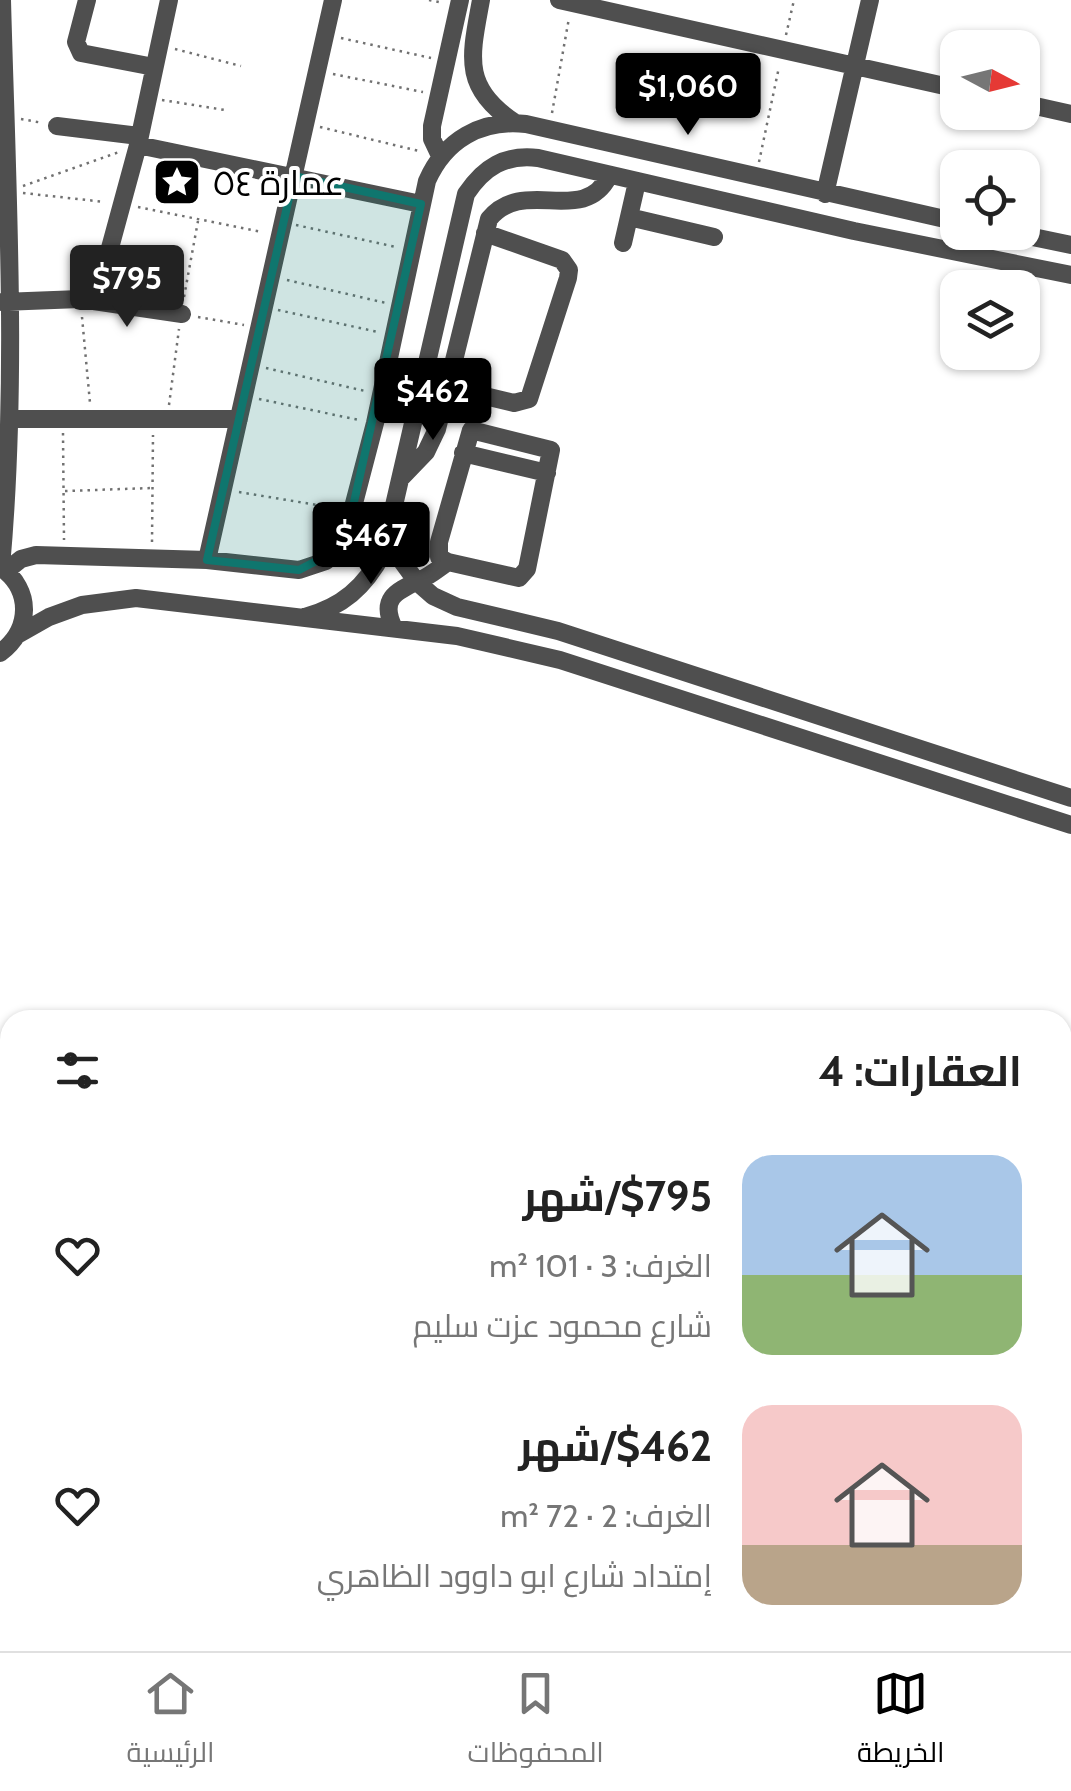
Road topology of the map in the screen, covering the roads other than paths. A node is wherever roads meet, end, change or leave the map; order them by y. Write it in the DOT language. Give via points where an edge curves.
graph roads {
  1 [pos="2,0"];
  2 [pos="87,0"];
  3 [pos="168,0"];
  4 [pos="333,0"];
  5 [pos="460,0"];
  6 [pos="481,0"];
  7 [pos="870,0"];
  8 [pos="565,2"];
  9 [pos="154,66"];
  10 [pos="854,66"];
  11 [pos="940,85"];
  12 [pos="1040,108"];
  13 [pos="1071,114"];
  14 [pos="515,123"];
  15 [pos="56,126"];
  16 [pos="139,141"];
  17 [pos="440,156"];
  18 [pos="294,176"];
  19 [pos="609,176"];
  20 [pos="637,182"];
  21 [pos="825,194"];
  22 [pos="5,197"];
  23 [pos="860,202"];
  24 [pos="422,204"];
  25 [pos="894,209"];
  26 [pos="629,217"];
  27 [pos="940,218"];
  28 [pos="854,231"];
  29 [pos="485,232"];
  30 [pos="714,237"];
  31 [pos="887,238"];
  32 [pos="1040,238"];
  33 [pos="623,243"];
  34 [pos="1071,245"];
  35 [pos="1071,275"];
  36 [pos="80,299"];
  37 [pos="5,302"];
  38 [pos="182,314"];
  39 [pos="448,387"];
  40 [pos="12,419"];
  41 [pos="239,419"];
  42 [pos="401,478"];
  43 [pos="391,526"];
  44 [pos="207,560"];
  45 [pos="448,562"];
  46 [pos="3,568"];
  47 [pos="417,582"];
  48 [pos="305,617"];
  49 [pos="394,628"];
  50 [pos="19,634"];
  51 [pos="0,654"];
  52 [pos="1071,798"];
  53 [pos="1071,824"];
  1 -- 22 [label="street"];
  2 -- 9 [label="street" via="76,42 81,53"];
  3 -- 9 [label="street"];
  4 -- 18 [label="street"];
  5 -- 17 [label="street" via="432,132"];
  6 -- 14 [label="street" via="472,70 490,104"];
  7 -- 10 [label="street"];
  8 -- 10 [label="street"];
  9 -- 16 [label="street"];
  10 -- 11 [label="street"];
  10 -- 21 [label="street"];
  12 -- 13 [label="street"];
  14 -- 17 [label="street" via="471,132"];
  14 -- 21 [label="street"];
  15 -- 16 [label="street"];
  16 -- 18 [label="street"];
  16 -- 36 [label="street" via="105,272"];
  17 -- 24 [label="street"];
  18 -- 24 [label="street"];
  18 -- 41 [label="street"];
  19 -- 20 [label="street"];
  19 -- 29 [label="street" via="599,192 585,198 508,203 488,219"];
  19 -- 42 [label="street" via="517,158 487,168 466,194"];
  20 -- 26 [label="street"];
  20 -- 28 [label="street"];
  21 -- 23 [label="street"];
  22 -- 37 [label="street"];
  23 -- 25 [label="street"];
  23 -- 28 [label="street"];
  24 -- 44 [label="street" via="375,423 337,550 300,570"];
  25 -- 27 [label="street"];
  25 -- 31 [label="street"];
  26 -- 30 [label="street"];
  26 -- 33 [label="street"];
  28 -- 31 [label="street"];
  29 -- 39 [label="street"];
  29 -- 39 [label="street" via="562,260 569,274 529,399 520,403"];
  31 -- 35 [label="street"];
  32 -- 34 [label="street"];
  36 -- 37 [label="street"];
  36 -- 38 [label="street"];
  37 -- 40 [label="street"];
  39 -- 42 [label="street" via="432,441"];
  40 -- 41 [label="street"];
  40 -- 46 [label="street"];
  41 -- 44 [label="street"];
  42 -- 43 [label="street"];
  43 -- 47 [label="street" via="401,560"];
  43 -- 48 [label="street" via="359,588 338,606"];
  44 -- 46 [label="street" via="28,557"];
  45 -- 45 [label="street" via="523,576 547,473 462,452 438,548 438,557"];
  45 -- 47 [label="street"];
  46 -- 50 [label="street" via="22,593"];
  47 -- 49 [label="street" via="394,595"];
  47 -- 52 [label="street" via="456,607 558,630"];
  48 -- 49 [label="street"];
  48 -- 50 [label="street" via="117,599 64,611"];
  49 -- 53 [label="street" via="560,660"];
  50 -- 51 [label="street"];
}
